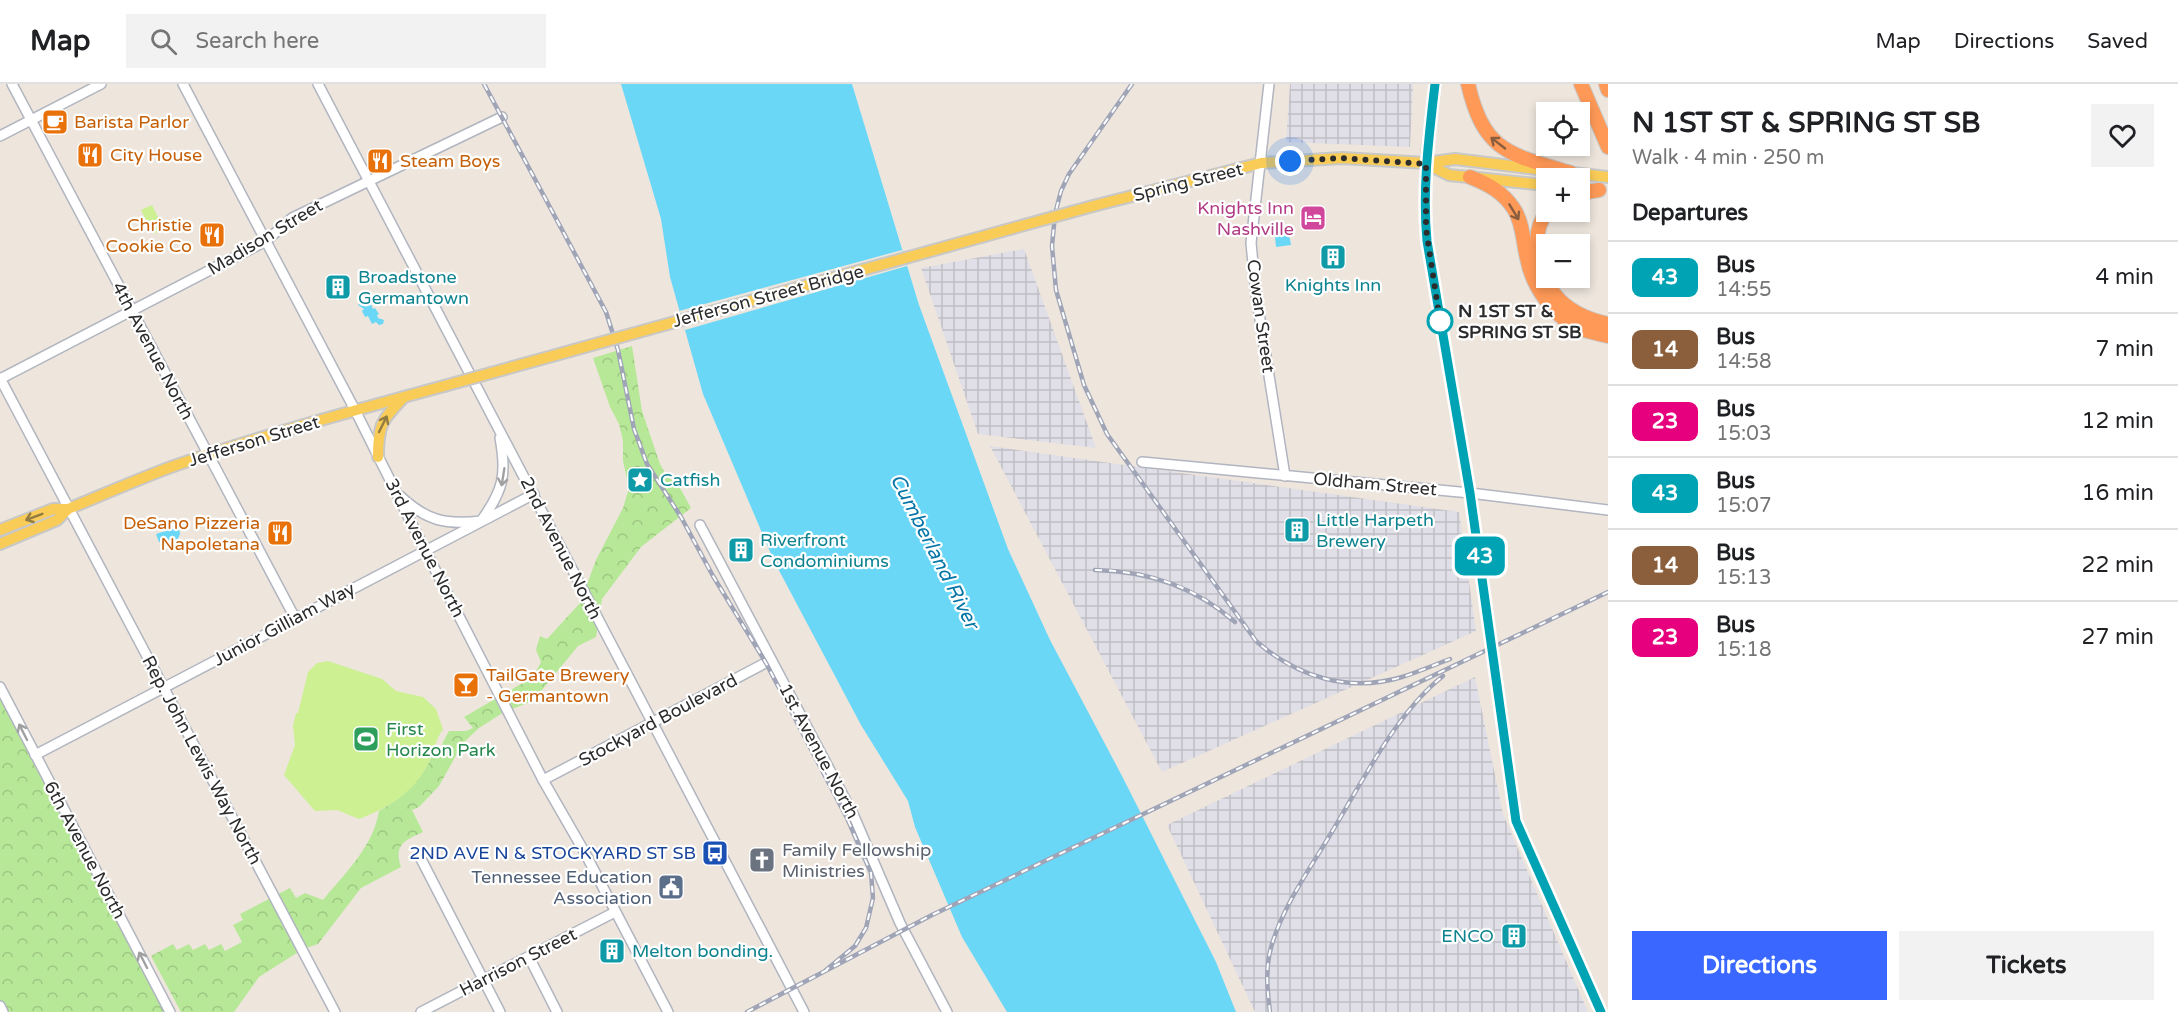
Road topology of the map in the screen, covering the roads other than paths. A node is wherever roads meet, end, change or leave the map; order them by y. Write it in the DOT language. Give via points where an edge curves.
graph roads {
  1 [pos="12,84"];
  2 [pos="101,84"];
  3 [pos="183,84"];
  4 [pos="318,84"];
  5 [pos="1269,84"];
  6 [pos="1435,84"];
  7 [pos="1468,84"];
  8 [pos="1581,84"];
  9 [pos="1606,84"];
  10 [pos="1608,90"];
  11 [pos="502,117"];
  12 [pos="31,120"];
  13 [pos="0,136"];
  14 [pos="1606,144"];
  15 [pos="1261,163"];
  16 [pos="1426,164"];
  17 [pos="1555,168"];
  18 [pos="1536,169"];
  19 [pos="1590,175"];
  20 [pos="1470,177"];
  21 [pos="1608,177"];
  22 [pos="368,180"];
  23 [pos="1536,184"];
  24 [pos="1093,206"];
  25 [pos="1540,222"];
  26 [pos="266,241"];
  27 [pos="131,310"];
  28 [pos="1608,324"];
  29 [pos="1608,336"];
  30 [pos="0,379"];
  31 [pos="444,386"];
  32 [pos="404,397"];
  33 [pos="355,410"];
  34 [pos="498,427"];
  35 [pos="208,455"];
  36 [pos="378,457"];
  37 [pos="1142,462"];
  38 [pos="1285,476"];
  39 [pos="395,492"];
  40 [pos="1470,493"];
  41 [pos="534,494"];
  42 [pos="68,509"];
  43 [pos="1608,510"];
  44 [pos="481,522"];
  45 [pos="700,525"];
  46 [pos="0,530"];
  47 [pos="0,544"];
  48 [pos="425,550"];
  49 [pos="295,618"];
  50 [pos="771,660"];
  51 [pos="0,687"];
  52 [pos="164,687"];
  53 [pos="653,722"];
  54 [pos="35,754"];
  55 [pos="543,780"];
  56 [pos="420,857"];
  57 [pos="615,912"];
  58 [pos="529,957"];
  59 [pos="483,980"];
  60 [pos="0,1006"];
  61 [pos="3,1012"];
  62 [pos="170,1012"];
  63 [pos="335,1012"];
  64 [pos="421,1012"];
  65 [pos="500,1012"];
  66 [pos="557,1012"];
  67 [pos="668,1012"];
  68 [pos="804,1012"];
  69 [pos="947,1012"];
  70 [pos="1601,1012"];
  1 -- 12 [label="street, 4th Avenue North"];
  2 -- 12 [label="street"];
  3 -- 26 [label="street, 3rd Avenue North"];
  4 -- 22 [label="street, 2nd Avenue North"];
  5 -- 15 [label="street, Cowan Street"];
  6 -- 16 [label="main road"];
  17 -- 7 [label="highway, one-way" via="1513,155 1490,138 1478,118"];
  8 -- 14 [label="highway"];
  9 -- 10 [label="highway"];
  11 -- 22 [label="street, Madison Street"];
  12 -- 13 [label="street"];
  12 -- 27 [label="street, 4th Avenue North"];
  15 -- 16 [label="main road, Spring Street" via="1342,158"];
  15 -- 24 [label="main road, Spring Street"];
  15 -- 38 [label="street, Cowan Street" via="1251,243"];
  16 -- 18 [label="main road, Spring Street" via="1455,159"];
  16 -- 20 [label="main road, Spring Street" via="1449,175"];
  16 -- 40 [label="street" via="1427,241"];
  19 -- 21 [label="main road, Spring Street"];
  20 -- 23 [label="main road, Spring Street"];
  20 -- 29 [label="highway, one-way" via="1491,186 1514,209 1520,220 1531,275 1557,313 1580,329"];
  22 -- 26 [label="street, Madison Street" via="292,218"];
  22 -- 34 [label="street, 2nd Avenue North"];
  24 -- 31 [label="main road, Jefferson Street Bridge, bridge"];
  25 -- 28 [label="highway" via="1539,262 1556,296 1589,320"];
  26 -- 27 [label="street, Madison Street"];
  26 -- 33 [label="street, 3rd Avenue North"];
  27 -- 30 [label="street, Madison Street"];
  27 -- 35 [label="street, 4th Avenue North"];
  30 -- 42 [label="street, Rep. John Lewis Way North"];
  31 -- 32 [label="main road, Jefferson Street"];
  32 -- 33 [label="main road, Jefferson Street"];
  36 -- 32 [label="main road, one-way" via="382,423"];
  33 -- 35 [label="main road, Jefferson Street"];
  33 -- 36 [label="street, 3rd Avenue North"];
  34 -- 41 [label="street, 2nd Avenue North"];
  34 -- 44 [label="street, one-way" via="505,469 499,494"];
  35 -- 42 [label="main road, Jefferson Street"];
  35 -- 49 [label="street, 4th Avenue North"];
  36 -- 39 [label="street, 3rd Avenue North"];
  37 -- 38 [label="street, Oldham Street"];
  38 -- 40 [label="street, Oldham Street"];
  39 -- 44 [label="street" via="419,513 433,519"];
  39 -- 48 [label="street, 3rd Avenue North"];
  40 -- 43 [label="street, Oldham Street"];
  40 -- 70 [label="street" via="1516,821"];
  41 -- 44 [label="street, Junior Gilliam Way"];
  41 -- 53 [label="street, 2nd Avenue North"];
  42 -- 46 [label="main road, Jefferson Street, one-way" via="53,509"];
  42 -- 47 [label="main road, Jefferson Street" via="57,520"];
  42 -- 52 [label="street, Rep. John Lewis Way North"];
  44 -- 48 [label="street, Junior Gilliam Way"];
  45 -- 50 [label="street, 1st Avenue North"];
  48 -- 49 [label="street, Junior Gilliam Way"];
  48 -- 55 [label="street, 3rd Avenue North"];
  49 -- 52 [label="street, Junior Gilliam Way"];
  50 -- 53 [label="street, Stockyard Boulevard"];
  50 -- 69 [label="street, 1st Avenue North" via="854,814 900,923"];
  54 -- 51 [label="street, 6th Avenue North, one-way"];
  52 -- 54 [label="street, Junior Gilliam Way"];
  52 -- 63 [label="street, Rep. John Lewis Way North"];
  53 -- 55 [label="street, Stockyard Boulevard"];
  53 -- 68 [label="street, 2nd Avenue North"];
  62 -- 54 [label="street, 6th Avenue North, one-way"];
  55 -- 57 [label="street, 3rd Avenue North"];
  56 -- 59 [label="street"];
  57 -- 58 [label="street, Harrison Street"];
  57 -- 67 [label="street, 3rd Avenue North"];
  58 -- 59 [label="street, Harrison Street"];
  58 -- 66 [label="street"];
  59 -- 64 [label="street, Harrison Street"];
  59 -- 65 [label="street"];
  60 -- 61 [label="street"];
}
